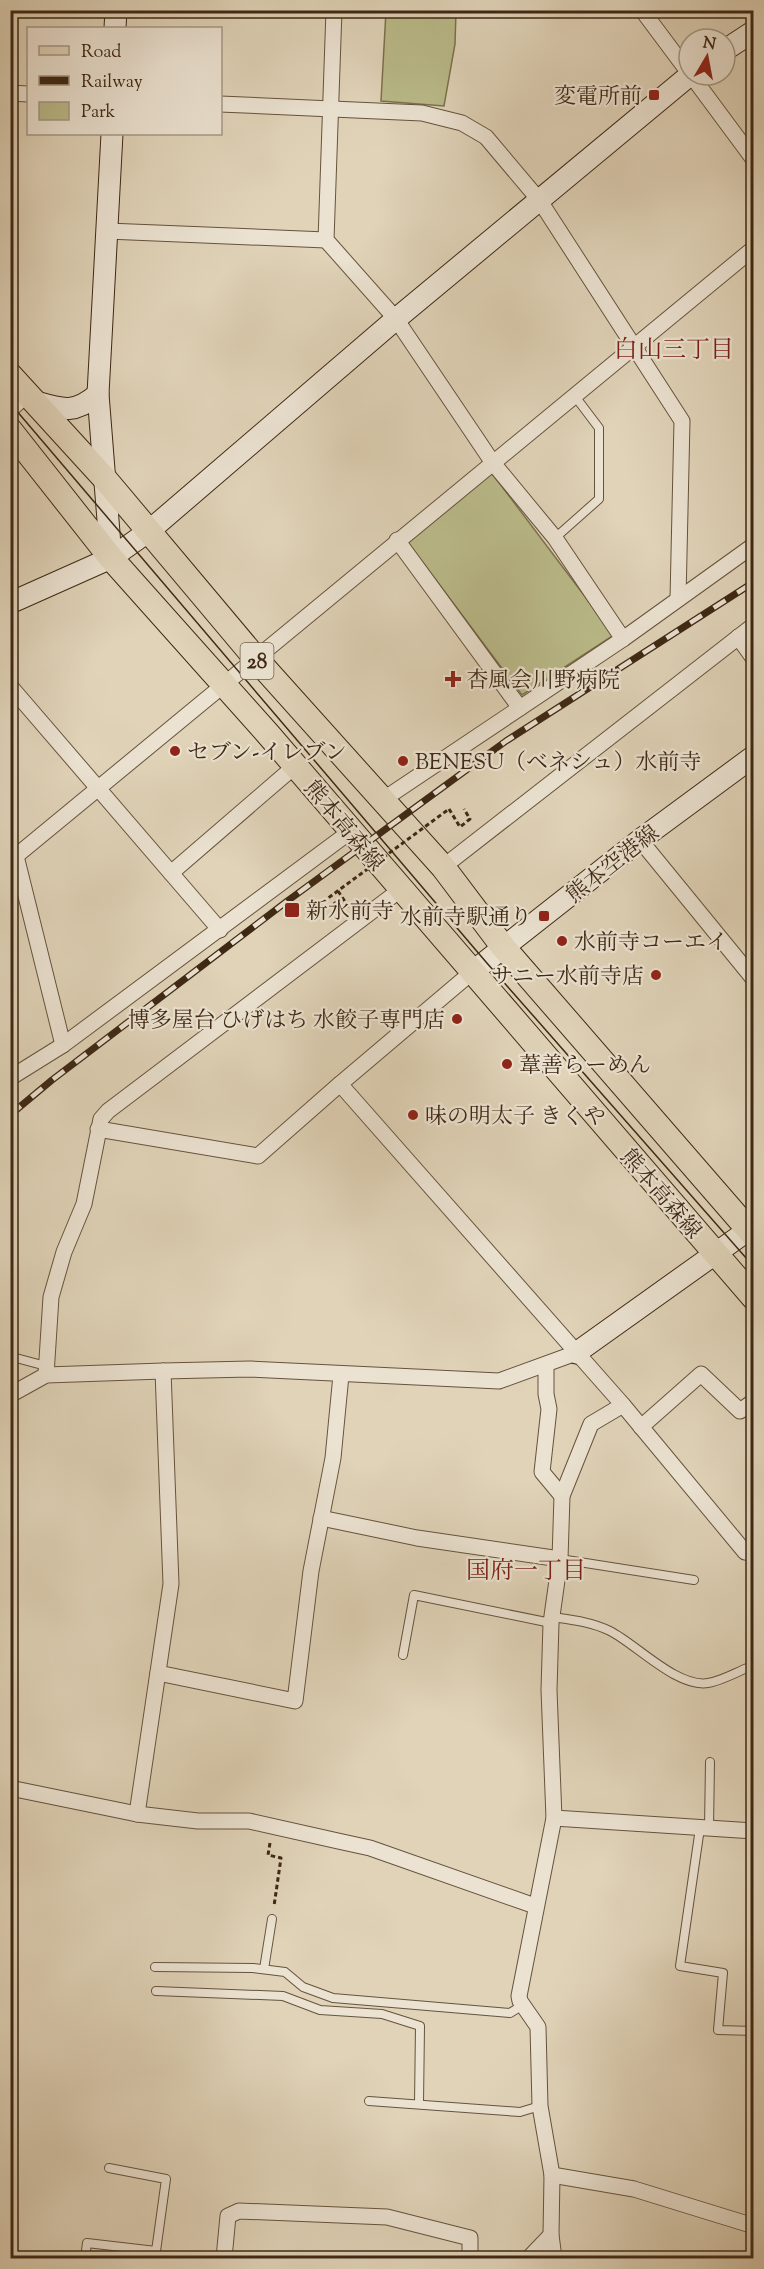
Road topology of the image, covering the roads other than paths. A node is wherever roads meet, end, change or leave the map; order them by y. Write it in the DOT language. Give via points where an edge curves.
graph roads {
  1 [pos="116,10"];
  2 [pos="333,10"];
  3 [pos="642,10"];
  4 [pos="115,27"];
  5 [pos="753,31"];
  6 [pos="737,42"];
  7 [pos="677,57"];
  8 [pos="677,85"];
  9 [pos="700,87"];
  10 [pos="10,93"];
  11 [pos="27,94"];
  12 [pos="222,104"];
  13 [pos="332,108"];
  14 [pos="112,135"];
  15 [pos="753,160"];
  16 [pos="540,201"];
  17 [pos="106,231"];
  18 [pos="326,240"];
  19 [pos="753,248"];
  20 [pos="396,319"];
  21 [pos="634,347"];
  22 [pos="10,375"];
  23 [pos="98,394"];
  24 [pos="574,395"];
  25 [pos="32,398"];
  26 [pos="10,410"];
  27 [pos="10,430"];
  28 [pos="493,463"];
  29 [pos="105,479"];
  30 [pos="149,531"];
  31 [pos="555,538"];
  32 [pos="397,540"];
  33 [pos="753,545"];
  34 [pos="111,558"];
  35 [pos="678,598"];
  36 [pos="10,603"];
  37 [pos="753,625"];
  38 [pos="738,637"];
  39 [pos="623,639"];
  40 [pos="753,659"];
  41 [pos="256,660"];
  42 [pos="223,686"];
  43 [pos="14,696"];
  44 [pos="520,708"];
  45 [pos="753,756"];
  46 [pos="295,766"];
  47 [pos="99,789"];
  48 [pos="384,799"];
  49 [pos="351,831"];
  50 [pos="639,840"];
  51 [pos="13,856"];
  52 [pos="443,867"];
  53 [pos="171,873"];
  54 [pos="400,890"];
  55 [pos="220,930"];
  56 [pos="504,948"];
  57 [pos="471,973"];
  58 [pos="753,977"];
  59 [pos="63,1045"];
  60 [pos="10,1078"];
  61 [pos="340,1084"];
  62 [pos="98,1129"];
  63 [pos="752,1230"];
  64 [pos="714,1253"];
  65 [pos="753,1298"];
  66 [pos="576,1353"];
  67 [pos="16,1358"];
  68 [pos="546,1366"];
  69 [pos="46,1370"];
  70 [pos="163,1371"];
  71 [pos="341,1375"];
  72 [pos="10,1395"];
  73 [pos="753,1401"];
  74 [pos="623,1405"];
  75 [pos="641,1427"];
  76 [pos="562,1496"];
  77 [pos="321,1518"];
  78 [pos="753,1553"];
  79 [pos="560,1558"];
  80 [pos="694,1580"];
  81 [pos="552,1620"];
  82 [pos="403,1655"];
  83 [pos="158,1673"];
  84 [pos="753,1673"];
  85 [pos="753,1716"];
  86 [pos="710,1762"];
  87 [pos="753,1776"];
  88 [pos="10,1788"];
  89 [pos="137,1814"];
  90 [pos="554,1818"];
  91 [pos="704,1828"];
  92 [pos="753,1831"];
  93 [pos="536,1906"];
  94 [pos="272,1919"];
  95 [pos="155,1967"];
  96 [pos="264,1969"];
  97 [pos="156,1991"];
  98 [pos="523,2005"];
  99 [pos="753,2031"];
  100 [pos="369,2101"];
  101 [pos="419,2104"];
  102 [pos="540,2106"];
  103 [pos="109,2168"];
  104 [pos="552,2175"];
  105 [pos="753,2226"];
  106 [pos="552,2235"];
  107 [pos="85,2259"];
  108 [pos="224,2259"];
  109 [pos="470,2259"];
  110 [pos="529,2259"];
  111 [pos="554,2259"];
  1 -- 4 [label="street"];
  2 -- 13 [label="street"];
  3 -- 7 [label="street"];
  5 -- 6 [label="street"];
  8 -- 16 [label="street"];
  9 -- 15 [label="street"];
  10 -- 11 [label="street"];
  12 -- 13 [label="street"];
  13 -- 16 [label="street" via="422,113 462,123 486,137"];
  13 -- 18 [label="street"];
  14 -- 17 [label="street"];
  16 -- 20 [label="street"];
  16 -- 21 [label="street"];
  17 -- 18 [label="street"];
  17 -- 23 [label="street"];
  18 -- 20 [label="street"];
  19 -- 21 [label="street"];
  20 -- 28 [label="street"];
  20 -- 30 [label="street"];
  21 -- 24 [label="street"];
  21 -- 35 [label="street" via="682,421"];
  22 -- 25 [label="main road, 熊本高森線 / 28"];
  23 -- 25 [label="street" via="85,405 69,410"];
  23 -- 29 [label="street"];
  24 -- 28 [label="street"];
  24 -- 31 [label="lane" via="599,428 599,499"];
  25 -- 26 [label="street"];
  25 -- 29 [label="main road, 熊本高森線 / 28"];
  27 -- 34 [label="main road, 熊本高森線 / 28"];
  28 -- 31 [label="street"];
  28 -- 32 [label="street"];
  29 -- 30 [label="main road, 熊本高森線 / 28"];
  29 -- 34 [label="street"];
  30 -- 34 [label="street"];
  30 -- 41 [label="main road, 熊本高森線 / 28"];
  31 -- 39 [label="street"];
  32 -- 41 [label="street"];
  32 -- 44 [label="street"];
  33 -- 35 [label="street"];
  34 -- 36 [label="street"];
  34 -- 42 [label="main road, 熊本高森線 / 28"];
  35 -- 39 [label="street"];
  37 -- 38 [label="street"];
  38 -- 40 [label="street"];
  38 -- 52 [label="street"];
  39 -- 44 [label="street"];
  41 -- 42 [label="street"];
  41 -- 48 [label="main road, 熊本高森線 / 28"];
  42 -- 46 [label="main road, 熊本高森線 / 28"];
  42 -- 47 [label="street"];
  43 -- 47 [label="street"];
  44 -- 48 [label="street"];
  45 -- 50 [label="street, 熊本空港線"];
  46 -- 49 [label="main road, 熊本高森線 / 28"];
  46 -- 53 [label="street"];
  47 -- 51 [label="street"];
  47 -- 53 [label="street"];
  48 -- 52 [label="main road, 熊本高森線 / 28"];
  49 -- 54 [label="main road, 熊本高森線 / 28"];
  49 -- 55 [label="street"];
  50 -- 56 [label="street, 熊本空港線"];
  50 -- 58 [label="street"];
  51 -- 59 [label="street"];
  52 -- 56 [label="main road, 熊本高森線 / 28"];
  53 -- 55 [label="street"];
  54 -- 57 [label="main road, 熊本高森線 / 28"];
  54 -- 62 [label="street" via="108,1111"];
  55 -- 59 [label="street"];
  56 -- 57 [label="street, 熊本空港線"];
  56 -- 63 [label="main road, 熊本高森線 / 28"];
  57 -- 61 [label="street"];
  57 -- 64 [label="main road, 熊本高森線 / 28"];
  59 -- 60 [label="street"];
  61 -- 62 [label="street" via="258,1156"];
  61 -- 66 [label="street"];
  62 -- 69 [label="street" via="84,1204 51,1297"];
  63 -- 64 [label="street"];
  64 -- 65 [label="main road, 熊本高森線 / 28"];
  64 -- 66 [label="street"];
  66 -- 68 [label="street"];
  66 -- 74 [label="street"];
  67 -- 69 [label="lane"];
  68 -- 71 [label="street" via="499,1381"];
  68 -- 76 [label="street" via="541,1398 549,1409 542,1472"];
  69 -- 70 [label="street"];
  69 -- 72 [label="street"];
  70 -- 71 [label="street" via="250,1369"];
  70 -- 83 [label="street" via="171,1584"];
  71 -- 77 [label="street" via="333,1458"];
  73 -- 75 [label="street" via="740,1411 701,1374"];
  74 -- 75 [label="street"];
  74 -- 76 [label="street" via="591,1424"];
  75 -- 78 [label="street" via="745,1552"];
  76 -- 79 [label="street"];
  77 -- 79 [label="street" via="417,1538"];
  77 -- 83 [label="street" via="295,1701"];
  79 -- 80 [label="lane"];
  79 -- 81 [label="street"];
  81 -- 82 [label="lane" via="414,1595"];
  81 -- 84 [label="lane" via="592,1623 611,1631 654,1663 695,1681 707,1683 747,1668"];
  81 -- 90 [label="street" via="549,1690"];
  83 -- 89 [label="street"];
  85 -- 87 [label="lane"];
  86 -- 91 [label="lane"];
  88 -- 89 [label="street"];
  89 -- 93 [label="street" via="198,1821 249,1821 370,1848"];
  90 -- 91 [label="street"];
  90 -- 93 [label="street"];
  91 -- 92 [label="street"];
  91 -- 99 [label="lane" via="680,1966 723,1973 717,2031"];
  93 -- 98 [label="street" via="519,1996"];
  94 -- 96 [label="lane"];
  95 -- 96 [label="lane"];
  96 -- 98 [label="lane" via="285,1972 303,1987 333,1998 510,2013"];
  97 -- 101 [label="lane" via="283,1996 320,2010 382,2014 420,2026"];
  98 -- 102 [label="street" via="538,2027"];
  100 -- 101 [label="lane"];
  101 -- 102 [label="lane" via="520,2112"];
  102 -- 104 [label="street"];
  103 -- 107 [label="lane" via="166,2179 156,2251 87,2243"];
  104 -- 105 [label="street" via="634,2189"];
  104 -- 106 [label="street"];
  106 -- 110 [label="street"];
  106 -- 111 [label="street"];
  108 -- 109 [label="street" via="228,2216 239,2211 387,2217 470,2238"];
}
